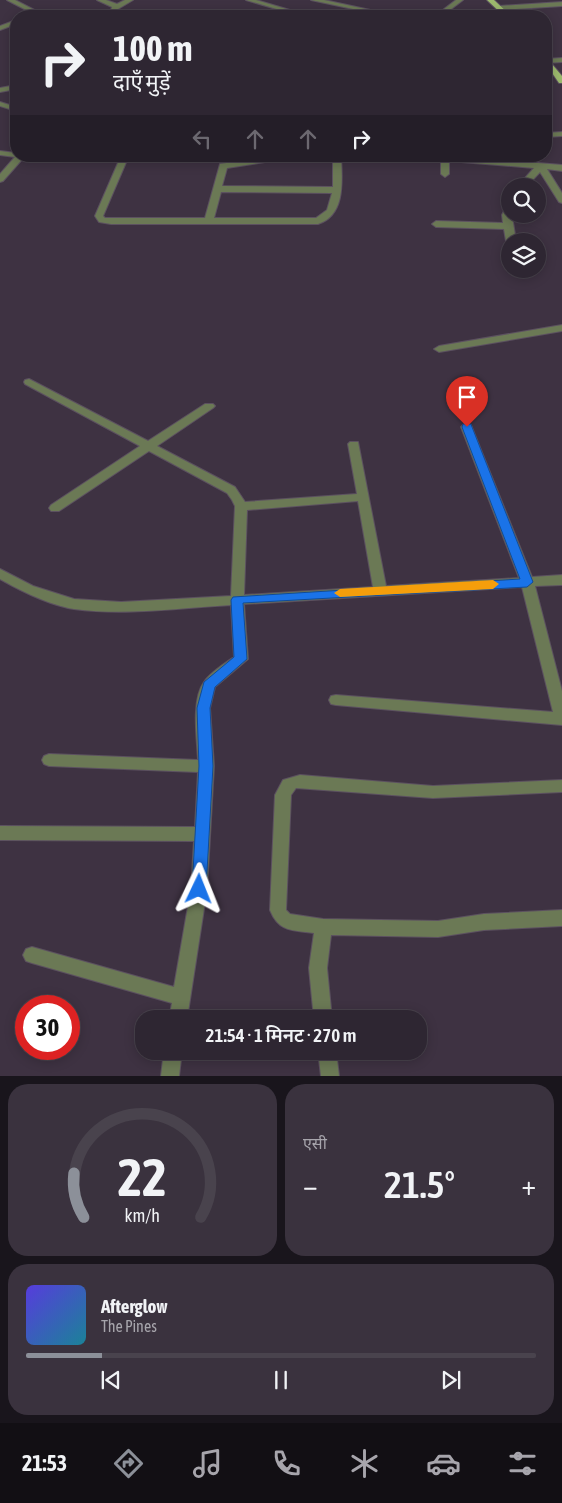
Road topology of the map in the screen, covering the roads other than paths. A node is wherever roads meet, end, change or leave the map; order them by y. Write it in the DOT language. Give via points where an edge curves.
graph roads {
  1 [pos="10,0"];
  2 [pos="100,0"];
  3 [pos="130,0"];
  4 [pos="249,0"];
  5 [pos="314,0"];
  6 [pos="460,0"];
  7 [pos="490,0"];
  8 [pos="562,4"];
  9 [pos="118,7"];
  10 [pos="500,8"];
  11 [pos="28,10"];
  12 [pos="114,10"];
  13 [pos="286,10"];
  14 [pos="365,10"];
  15 [pos="446,10"];
  16 [pos="552,67"];
  17 [pos="562,81"];
  18 [pos="14,162"];
  19 [pos="122,162"];
  20 [pos="221,162"];
  21 [pos="337,162"];
  22 [pos="445,162"];
  23 [pos="486,162"];
  24 [pos="541,166"];
  25 [pos="562,168"];
  26 [pos="444,174"];
  27 [pos="530,178"];
  28 [pos="0,179"];
  29 [pos="217,188"];
  30 [pos="337,190"];
  31 [pos="562,200"];
  32 [pos="209,221"];
  33 [pos="507,223"];
  34 [pos="436,224"];
  35 [pos="507,226"];
  36 [pos="509,233"];
  37 [pos="562,328"];
  38 [pos="439,348"];
  39 [pos="29,382"];
  40 [pos="209,406"];
  41 [pos="467,427"];
  42 [pos="354,444"];
  43 [pos="148,447"];
  44 [pos="363,497"];
  45 [pos="241,506"];
  46 [pos="55,508"];
  47 [pos="0,573"];
  48 [pos="562,580"];
  49 [pos="527,582"];
  50 [pos="380,591"];
  51 [pos="237,600"];
  52 [pos="336,700"];
  53 [pos="562,719"];
  54 [pos="49,760"];
  55 [pos="206,766"];
  56 [pos="562,786"];
  57 [pos="0,832"];
  58 [pos="201,834"];
  59 [pos="562,918"];
  60 [pos="323,927"];
  61 [pos="32,955"];
  62 [pos="182,998"];
  63 [pos="180,1010"];
  64 [pos="322,1010"];
  65 [pos="172,1060"];
  66 [pos="328,1060"];
  67 [pos="170,1076"];
  68 [pos="330,1076"];
  1 -- 11 [label="street"];
  2 -- 9 [label="street"];
  3 -- 9 [label="street"];
  4 -- 13 [label="street"];
  5 -- 14 [label="street"];
  6 -- 15 [label="street"];
  7 -- 10 [label="main road"];
  8 -- 10 [label="street"];
  9 -- 12 [label="street"];
  16 -- 17 [label="main road"];
  18 -- 28 [label="street"];
  19 -- 32 [label="street" via="99,216 102,220"];
  20 -- 29 [label="street"];
  21 -- 30 [label="street"];
  22 -- 26 [label="street"];
  23 -- 24 [label="street"];
  24 -- 25 [label="street"];
  24 -- 27 [label="street"];
  24 -- 31 [label="street"];
  29 -- 30 [label="street"];
  29 -- 32 [label="street"];
  30 -- 32 [label="street" via="331,213 318,221"];
  33 -- 35 [label="street"];
  34 -- 35 [label="street"];
  35 -- 36 [label="street"];
  37 -- 38 [label="street"];
  39 -- 43 [label="street"];
  40 -- 43 [label="street"];
  41 -- 49 [label="street"];
  42 -- 44 [label="street"];
  43 -- 45 [label="street" via="231,490"];
  43 -- 46 [label="street"];
  44 -- 45 [label="street"];
  44 -- 50 [label="street"];
  45 -- 51 [label="street"];
  47 -- 51 [label="street" via="28,589 73,604 121,606"];
  48 -- 49 [label="street"];
  49 -- 50 [label="street"];
  49 -- 53 [label="street"];
  50 -- 51 [label="street"];
  51 -- 55 [label="street" via="241,659 209,685 203,708"];
  52 -- 53 [label="street"];
  54 -- 55 [label="street"];
  55 -- 58 [label="street"];
  56 -- 60 [label="street" via="433,792 292,782 283,795 278,910 286,921"];
  57 -- 58 [label="street"];
  58 -- 62 [label="street" via="199,889"];
  59 -- 60 [label="street" via="484,922 438,929"];
  60 -- 64 [label="street" via="318,968"];
  61 -- 62 [label="street"];
  62 -- 63 [label="street"];
  65 -- 67 [label="street"];
  66 -- 68 [label="street"];
}
